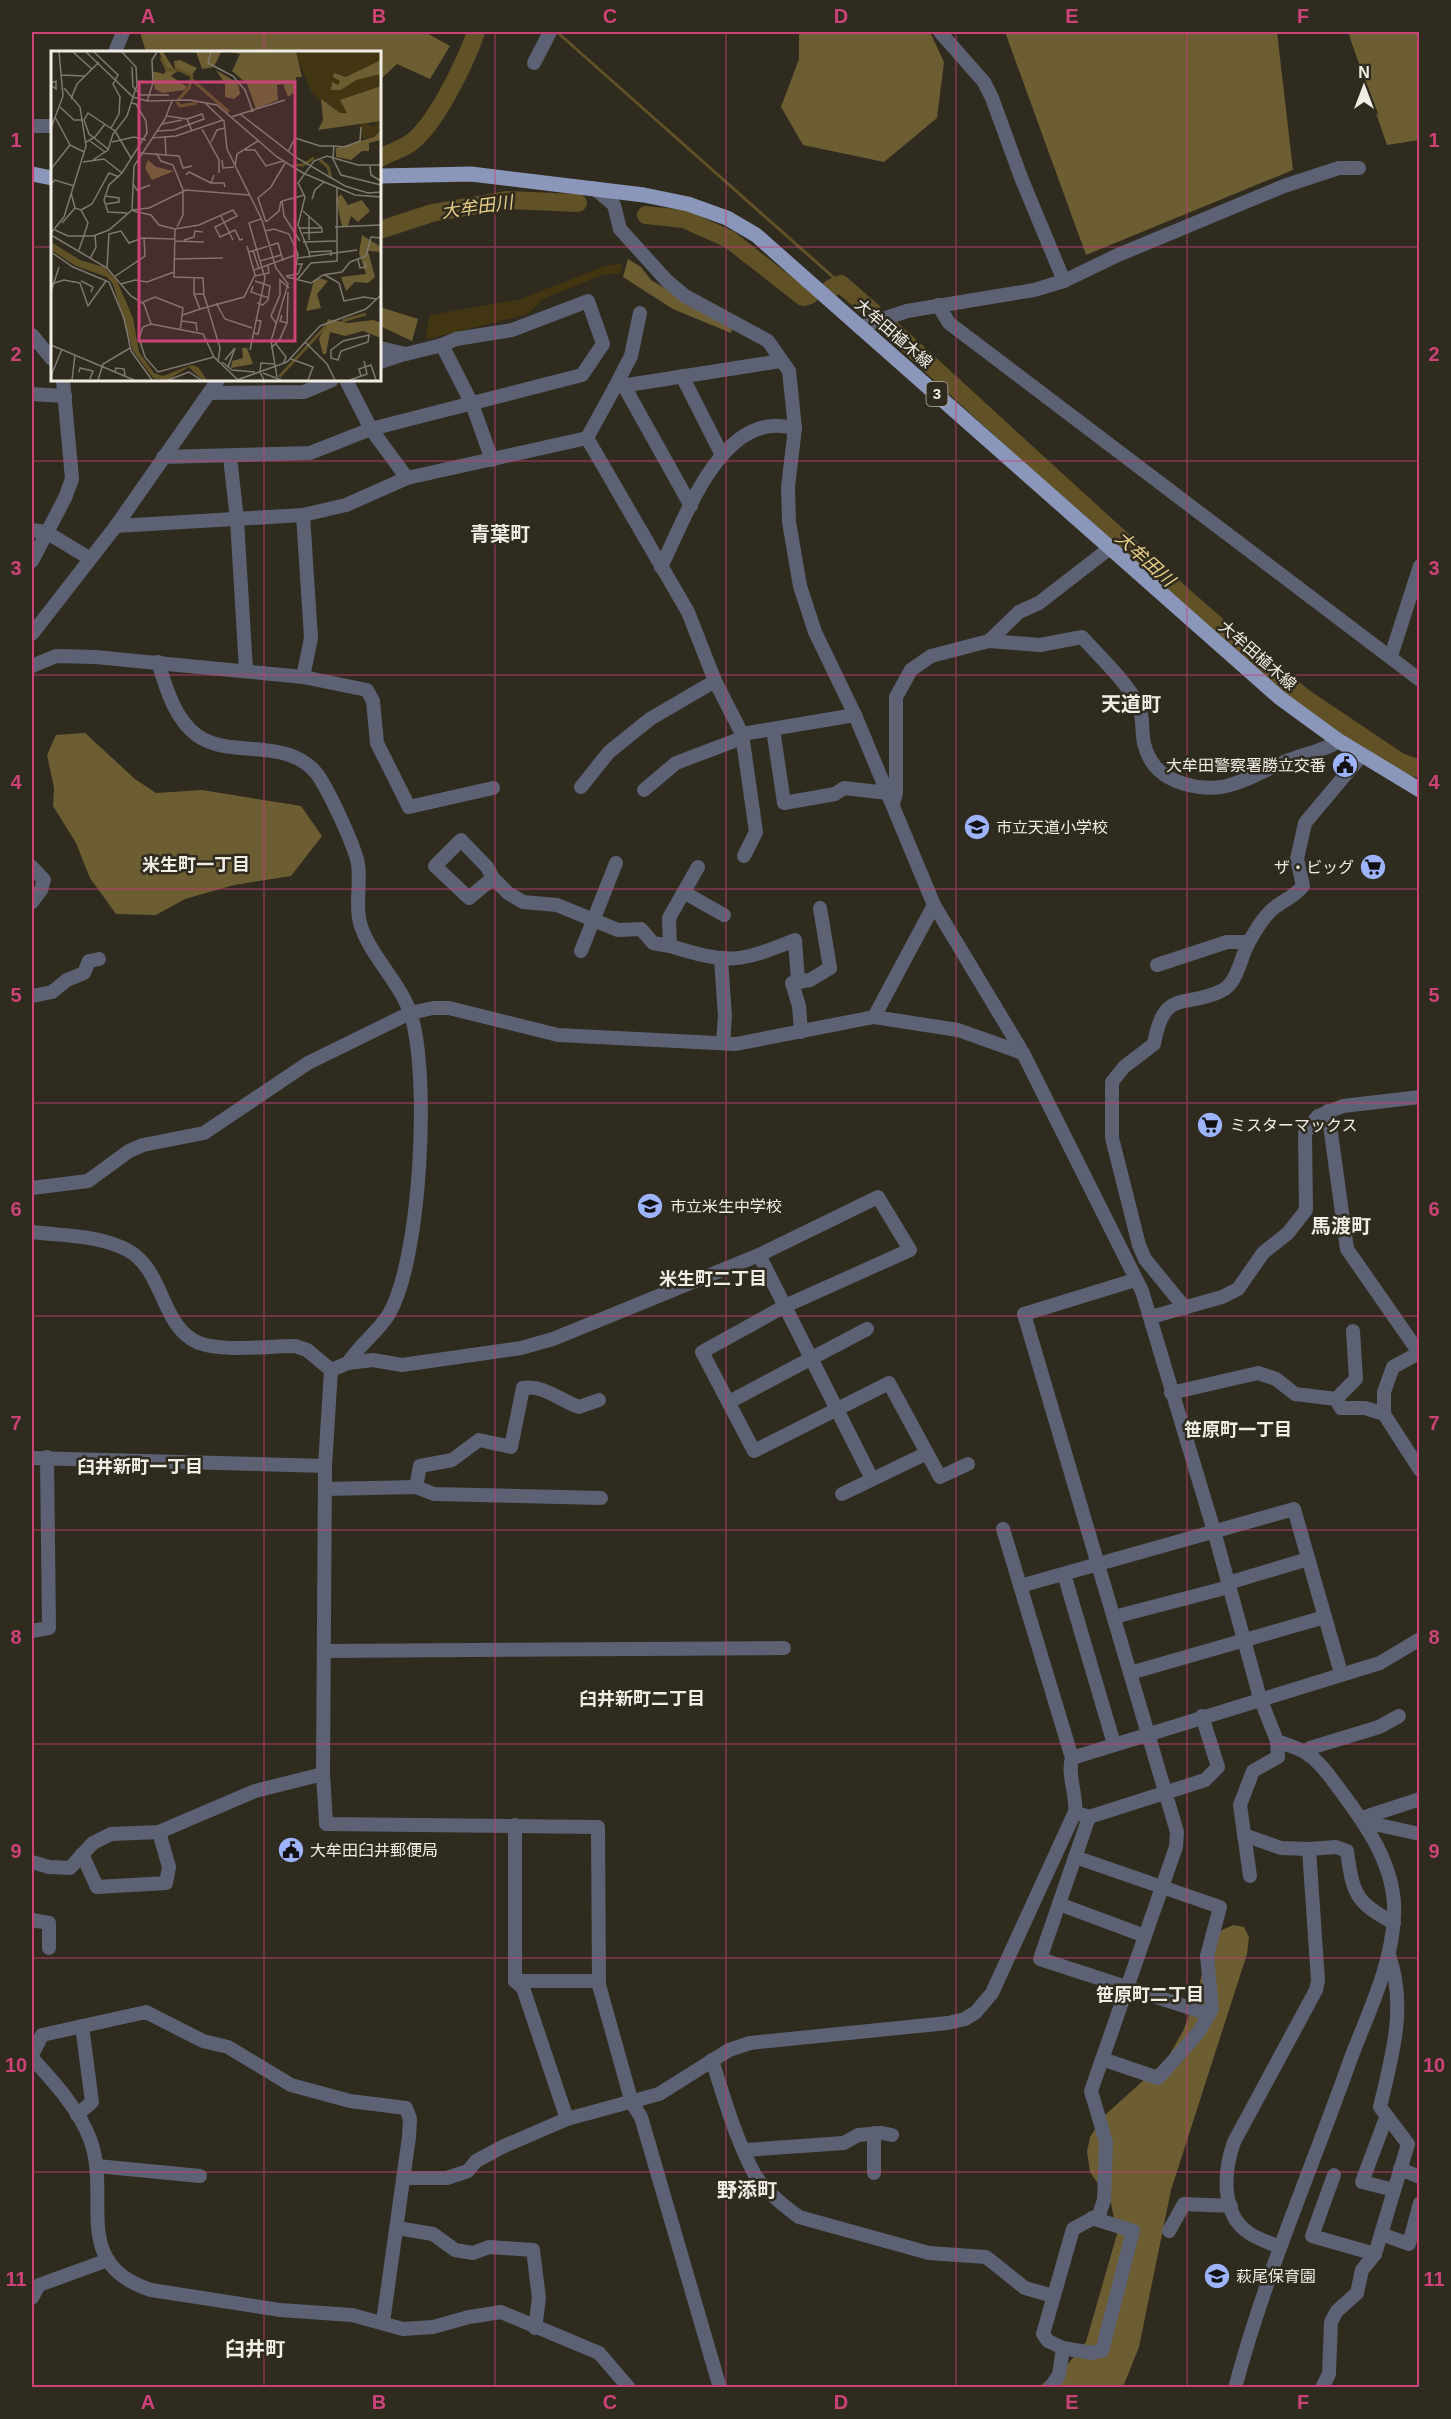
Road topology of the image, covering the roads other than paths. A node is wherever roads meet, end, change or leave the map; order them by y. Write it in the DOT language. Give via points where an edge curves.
graph roads {
  1 [pos="123,32"];
  2 [pos="550,32"];
  3 [pos="940,32"];
  4 [pos="115,51"];
  5 [pos="534,63"];
  6 [pos="32,126"];
  7 [pos="51,126"];
  8 [pos="1359,168"];
  9 [pos="32,174"];
  10 [pos="381,176"];
  11 [pos="51,178"];
  12 [pos="594,188"];
  13 [pos="1064,281"];
  14 [pos="938,305"];
  15 [pos="640,313"];
  16 [pos="859,327"];
  17 [pos="32,335"];
  18 [pos="442,345"];
  19 [pos="381,348"];
  20 [pos="406,354"];
  21 [pos="51,358"];
  22 [pos="781,361"];
  23 [pos="381,362"];
  24 [pos="682,376"];
  25 [pos="63,381"];
  26 [pos="217,381"];
  27 [pos="330,381"];
  28 [pos="347,381"];
  29 [pos="620,387"];
  30 [pos="209,393"];
  31 [pos="32,394"];
  32 [pos="65,396"];
  33 [pos="472,404"];
  34 [pos="795,428"];
  35 [pos="371,429"];
  36 [pos="587,438"];
  37 [pos="722,455"];
  38 [pos="163,457"];
  39 [pos="230,457"];
  40 [pos="492,460"];
  41 [pos="407,478"];
  42 [pos="691,506"];
  43 [pos="303,515"];
  44 [pos="237,520"];
  45 [pos="116,526"];
  46 [pos="32,530"];
  47 [pos="46,532"];
  48 [pos="1110,548"];
  49 [pos="89,558"];
  50 [pos="32,561"];
  51 [pos="1419,566"];
  52 [pos="661,567"];
  53 [pos="32,634"];
  54 [pos="989,641"];
  55 [pos="1391,656"];
  56 [pos="158,662"];
  57 [pos="32,666"];
  58 [pos="246,670"];
  59 [pos="303,677"];
  60 [pos="1419,680"];
  61 [pos="715,681"];
  62 [pos="855,715"];
  63 [pos="773,729"];
  64 [pos="742,736"];
  65 [pos="1340,741"];
  66 [pos="1362,755"];
  67 [pos="581,787"];
  68 [pos="493,788"];
  69 [pos="644,790"];
  70 [pos="1419,790"];
  71 [pos="890,799"];
  72 [pos="744,856"];
  73 [pos="616,862"];
  74 [pos="32,867"];
  75 [pos="698,867"];
  76 [pos="493,878"];
  77 [pos="685,893"];
  78 [pos="32,903"];
  79 [pos="934,904"];
  80 [pos="820,908"];
  81 [pos="724,915"];
  82 [pos="594,920"];
  83 [pos="1248,942"];
  84 [pos="670,946"];
  85 [pos="580,951"];
  86 [pos="99,959"];
  87 [pos="721,960"];
  88 [pos="1157,965"];
  89 [pos="798,981"];
  90 [pos="32,996"];
  91 [pos="410,1013"];
  92 [pos="874,1017"];
  93 [pos="801,1032"];
  94 [pos="723,1043"];
  95 [pos="1023,1053"];
  96 [pos="1419,1097"];
  97 [pos="1328,1111"];
  98 [pos="32,1188"];
  99 [pos="32,1232"];
  100 [pos="759,1255"];
  101 [pos="1135,1280"];
  102 [pos="785,1306"];
  103 [pos="1185,1308"];
  104 [pos="1151,1317"];
  105 [pos="867,1329"];
  106 [pos="1353,1331"];
  107 [pos="1419,1353"];
  108 [pos="811,1358"];
  109 [pos="348,1363"];
  110 [pos="331,1370"];
  111 [pos="1172,1394"];
  112 [pos="1336,1399"];
  113 [pos="599,1400"];
  114 [pos="729,1402"];
  115 [pos="836,1410"];
  116 [pos="1384,1414"];
  117 [pos="927,1453"];
  118 [pos="47,1457"];
  119 [pos="32,1458"];
  120 [pos="968,1464"];
  121 [pos="325,1467"];
  122 [pos="1419,1470"];
  123 [pos="872,1479"];
  124 [pos="416,1487"];
  125 [pos="325,1489"];
  126 [pos="842,1494"];
  127 [pos="601,1498"];
  128 [pos="1003,1529"];
  129 [pos="1214,1531"];
  130 [pos="1308,1559"];
  131 [pos="1099,1564"];
  132 [pos="1064,1574"];
  133 [pos="1228,1585"];
  134 [pos="1020,1586"];
  135 [pos="1114,1617"];
  136 [pos="1325,1617"];
  137 [pos="32,1631"];
  138 [pos="1419,1639"];
  139 [pos="1244,1641"];
  140 [pos="784,1648"];
  141 [pos="325,1651"];
  142 [pos="1130,1673"];
  143 [pos="1341,1673"];
  144 [pos="1260,1698"];
  145 [pos="1202,1716"];
  146 [pos="1399,1716"];
  147 [pos="1147,1733"];
  148 [pos="1277,1741"];
  149 [pos="1114,1744"];
  150 [pos="1306,1752"];
  151 [pos="1072,1758"];
  152 [pos="323,1774"];
  153 [pos="1165,1792"];
  154 [pos="1419,1799"];
  155 [pos="1082,1814"];
  156 [pos="1363,1820"];
  157 [pos="515,1826"];
  158 [pos="159,1832"];
  159 [pos="1419,1834"];
  160 [pos="1244,1835"];
  161 [pos="1310,1849"];
  162 [pos="82,1854"];
  163 [pos="1075,1857"];
  164 [pos="32,1864"];
  165 [pos="1250,1876"];
  166 [pos="1162,1886"];
  167 [pos="1059,1904"];
  168 [pos="32,1920"];
  169 [pos="1394,1923"];
  170 [pos="1145,1936"];
  171 [pos="49,1948"];
  172 [pos="1389,1955"];
  173 [pos="515,1981"];
  174 [pos="599,1981"];
  175 [pos="1127,1988"];
  176 [pos="1209,2014"];
  177 [pos="82,2026"];
  178 [pos="32,2056"];
  179 [pos="712,2060"];
  180 [pos="1102,2060"];
  181 [pos="632,2103"];
  182 [pos="77,2115"];
  183 [pos="1386,2118"];
  184 [pos="567,2119"];
  185 [pos="874,2133"];
  186 [pos="892,2135"];
  187 [pos="745,2150"];
  188 [pos="97,2166"];
  189 [pos="1400,2169"];
  190 [pos="874,2173"];
  191 [pos="1334,2175"];
  192 [pos="200,2176"];
  193 [pos="1419,2177"];
  194 [pos="403,2178"];
  195 [pos="1394,2190"];
  196 [pos="1419,2203"];
  197 [pos="1231,2206"];
  198 [pos="1092,2218"];
  199 [pos="397,2228"];
  200 [pos="1169,2231"];
  201 [pos="1381,2234"];
  202 [pos="1279,2247"];
  203 [pos="1375,2254"];
  204 [pos="108,2260"];
  205 [pos="1053,2296"];
  206 [pos="32,2298"];
  207 [pos="382,2322"];
  208 [pos="535,2328"];
  209 [pos="1063,2348"];
  210 [pos="629,2388"];
  211 [pos="720,2388"];
  212 [pos="1050,2388"];
  213 [pos="1235,2388"];
  214 [pos="1323,2388"];
  1 -- 4 [label="street"];
  2 -- 5 [label="street"];
  3 -- 13 [label="street" via="984,82 992,98"];
  6 -- 7 [label="street"];
  8 -- 13 [label="street" via="1339,168 1284,186"];
  9 -- 11 [label="main road"];
  10 -- 12 [label="main road, 大牟田植木線 / 3" via="471,174"];
  12 -- 16 [label="main road, 大牟田植木線 / 3" via="677,202 727,218 778,253"];
  12 -- 22 [label="street" via="614,205 620,229 667,281 685,296 768,341"];
  13 -- 14 [label="street" via="1034,290"];
  14 -- 16 [label="street"];
  14 -- 55 [label="street" via="949,323"];
  15 -- 29 [label="street"];
  16 -- 48 [label="main road, 大牟田植木線 / 3"];
  17 -- 21 [label="street"];
  18 -- 20 [label="street"];
  18 -- 33 [label="street"];
  18 -- 33 [label="street" via="512,330 588,301 603,344 582,375"];
  19 -- 20 [label="street"];
  20 -- 23 [label="street"];
  22 -- 24 [label="street"];
  22 -- 34 [label="street" via="792,382"];
  24 -- 29 [label="street"];
  24 -- 37 [label="street"];
  25 -- 32 [label="street"];
  26 -- 30 [label="street"];
  27 -- 30 [label="street" via="304,392"];
  28 -- 35 [label="street"];
  29 -- 36 [label="street"];
  29 -- 42 [label="street"];
  30 -- 38 [label="street"];
  31 -- 32 [label="street"];
  32 -- 47 [label="street" via="72,479"];
  33 -- 35 [label="street"];
  33 -- 40 [label="street"];
  34 -- 37 [label="street" via="772,426 752,431"];
  34 -- 62 [label="street" via="788,487 794,560 814,632"];
  35 -- 39 [label="street" via="310,453"];
  35 -- 41 [label="street"];
  36 -- 40 [label="street"];
  36 -- 52 [label="street"];
  37 -- 42 [label="street"];
  38 -- 39 [label="street"];
  38 -- 45 [label="street"];
  39 -- 44 [label="street"];
  40 -- 41 [label="street"];
  41 -- 43 [label="street" via="346,505"];
  42 -- 52 [label="street"];
  43 -- 44 [label="street"];
  43 -- 59 [label="street" via="311,638"];
  44 -- 45 [label="street"];
  44 -- 58 [label="street"];
  45 -- 49 [label="street"];
  46 -- 47 [label="street"];
  47 -- 49 [label="street"];
  47 -- 50 [label="street"];
  48 -- 54 [label="street" via="1039,603 1018,612"];
  48 -- 65 [label="main road, 大牟田植木線 / 3" via="1280,698"];
  49 -- 53 [label="street"];
  51 -- 55 [label="street"];
  52 -- 61 [label="street" via="688,612"];
  54 -- 65 [label="street" via="1040,645 1082,637 1139,706 1142,742 1154,764 1166,777 1185,784 1221,787"];
  54 -- 71 [label="street" via="931,656 911,670 899,687 896,793"];
  55 -- 60 [label="street"];
  56 -- 57 [label="street" via="56,657"];
  56 -- 58 [label="street"];
  56 -- 91 [label="street" via="168,695 185,723 200,737 285,752 317,774 353,846 358,865 360,925"];
  58 -- 59 [label="street"];
  59 -- 68 [label="street" via="367,690 373,701 377,743 409,807"];
  61 -- 64 [label="street"];
  61 -- 67 [label="street" via="650,719 609,752"];
  62 -- 63 [label="street"];
  62 -- 71 [label="street"];
  63 -- 64 [label="street"];
  63 -- 71 [label="street" via="784,803 835,794 844,788"];
  64 -- 69 [label="street" via="676,763"];
  64 -- 72 [label="street" via="756,832"];
  65 -- 66 [label="main road, 大牟田植木線 / 3"];
  66 -- 70 [label="main road, 大牟田植木線 / 3"];
  66 -- 83 [label="street" via="1305,823 1296,859 1303,886 1293,898 1273,908"];
  71 -- 79 [label="street"];
  73 -- 82 [label="street"];
  74 -- 78 [label="street" via="44,880"];
  75 -- 77 [label="street"];
  76 -- 82 [label="street" via="523,902 557,905"];
  77 -- 81 [label="street"];
  77 -- 84 [label="street" via="669,918"];
  79 -- 92 [label="street"];
  79 -- 95 [label="street"];
  80 -- 89 [label="street" via="830,968 810,980"];
  82 -- 84 [label="street" via="618,930 641,929 653,943"];
  82 -- 85 [label="street"];
  83 -- 88 [label="street" via="1227,942"];
  83 -- 103 [label="street" via="1231,983 1224,990 1172,1005 1158,1020 1154,1044 1124,1067 1112,1082 1114,1151 1139,1245 1145,1259"];
  84 -- 87 [label="street"];
  86 -- 90 [label="street" via="89,961 84,973 52,992"];
  87 -- 89 [label="street" via="750,958 795,940"];
  87 -- 94 [label="street"];
  89 -- 93 [label="street" via="792,983"];
  91 -- 94 [label="street" via="450,1008 558,1035"];
  91 -- 98 [label="street" via="308,1063 204,1133 143,1145 88,1181"];
  91 -- 109 [label="street" via="418,1048 420,1144 411,1246 388,1315"];
  92 -- 93 [label="street"];
  92 -- 95 [label="street" via="958,1030"];
  93 -- 94 [label="street" via="758,1042"];
  95 -- 101 [label="street"];
  96 -- 97 [label="street"];
  97 -- 103 [label="street" via="1318,1116 1305,1134 1306,1210 1288,1233 1263,1253 1238,1289"];
  97 -- 107 [label="street" via="1347,1249"];
  99 -- 110 [label="street" via="95,1239 130,1252 154,1274 178,1329 200,1343 216,1347 295,1346 307,1350"];
  100 -- 102 [label="street"];
  100 -- 102 [label="street" via="878,1197 910,1250"];
  100 -- 109 [label="street" via="522,1348 402,1365 373,1360"];
  101 -- 104 [label="street"];
  101 -- 131 [label="street" via="1024,1314"];
  102 -- 108 [label="street"];
  102 -- 114 [label="street" via="702,1352"];
  103 -- 104 [label="street"];
  104 -- 111 [label="street"];
  105 -- 108 [label="street"];
  106 -- 112 [label="street" via="1356,1379"];
  107 -- 116 [label="street" via="1392,1367 1384,1392"];
  108 -- 114 [label="street"];
  108 -- 115 [label="street"];
  109 -- 110 [label="street"];
  110 -- 121 [label="street"];
  111 -- 112 [label="street" via="1258,1373 1276,1379 1295,1394"];
  111 -- 129 [label="street"];
  112 -- 116 [label="street" via="1341,1408 1365,1408"];
  113 -- 124 [label="street" via="579,1407 552,1392 523,1388 511,1447 479,1440 452,1460 420,1467"];
  114 -- 115 [label="street" via="754,1451"];
  115 -- 117 [label="street" via="889,1383"];
  115 -- 123 [label="street"];
  116 -- 122 [label="street"];
  117 -- 120 [label="street" via="940,1477"];
  117 -- 123 [label="street"];
  118 -- 119 [label="street"];
  118 -- 121 [label="street"];
  118 -- 137 [label="street" via="49,1628"];
  121 -- 125 [label="street"];
  123 -- 126 [label="street"];
  124 -- 125 [label="street"];
  124 -- 127 [label="street" via="434,1494"];
  125 -- 141 [label="street"];
  128 -- 134 [label="street"];
  129 -- 130 [label="street" via="1294,1509"];
  129 -- 131 [label="street"];
  129 -- 133 [label="street"];
  130 -- 133 [label="street"];
  130 -- 136 [label="street"];
  131 -- 132 [label="street"];
  131 -- 135 [label="street"];
  132 -- 134 [label="street"];
  132 -- 149 [label="street"];
  133 -- 135 [label="street"];
  133 -- 139 [label="street"];
  134 -- 151 [label="street"];
  135 -- 142 [label="street"];
  136 -- 139 [label="street"];
  136 -- 143 [label="street"];
  138 -- 143 [label="street" via="1380,1663"];
  139 -- 142 [label="street"];
  139 -- 144 [label="street"];
  140 -- 141 [label="street"];
  141 -- 152 [label="street"];
  142 -- 147 [label="street"];
  143 -- 144 [label="street"];
  144 -- 145 [label="street"];
  144 -- 148 [label="street"];
  145 -- 147 [label="street"];
  145 -- 153 [label="street" via="1218,1767 1205,1780"];
  146 -- 150 [label="street" via="1379,1727"];
  147 -- 149 [label="street"];
  147 -- 153 [label="street"];
  148 -- 150 [label="street"];
  148 -- 160 [label="street" via="1278,1757 1253,1771 1240,1805"];
  149 -- 151 [label="street"];
  150 -- 156 [label="street" via="1322,1766"];
  151 -- 155 [label="street" via="1070,1765"];
  152 -- 157 [label="street" via="326,1824"];
  152 -- 158 [label="street" via="255,1791"];
  153 -- 155 [label="street"];
  153 -- 166 [label="street" via="1177,1832 1176,1847"];
  154 -- 156 [label="street"];
  155 -- 163 [label="street"];
  155 -- 179 [label="street" via="1001,1978 976,2012 948,2023 750,2043"];
  156 -- 159 [label="street"];
  156 -- 169 [label="street" via="1376,1842 1389,1883"];
  157 -- 173 [label="street"];
  157 -- 174 [label="street" via="598,1827"];
  158 -- 162 [label="street" via="111,1834"];
  158 -- 162 [label="street" via="169,1867 166,1883 97,1887"];
  160 -- 161 [label="street" via="1281,1848"];
  160 -- 165 [label="street"];
  161 -- 169 [label="street" via="1336,1847 1347,1851 1352,1886 1367,1908"];
  161 -- 197 [label="street" via="1318,1981 1234,2142 1226,2183"];
  162 -- 164 [label="street" via="70,1868"];
  163 -- 166 [label="street"];
  163 -- 167 [label="street"];
  166 -- 170 [label="street"];
  166 -- 176 [label="street" via="1220,1907 1207,1956 1212,1988"];
  167 -- 170 [label="street"];
  167 -- 175 [label="street" via="1040,1959"];
  168 -- 171 [label="street" via="49,1923"];
  169 -- 172 [label="street"];
  170 -- 175 [label="street"];
  172 -- 183 [label="street" via="1398,1998 1397,2034 1380,2108"];
  172 -- 202 [label="street"];
  173 -- 174 [label="street"];
  173 -- 184 [label="street" via="523,1988"];
  174 -- 181 [label="street"];
  175 -- 176 [label="street"];
  175 -- 180 [label="street"];
  176 -- 180 [label="street" via="1198,2033 1158,2078"];
  177 -- 178 [label="street" via="42,2035"];
  177 -- 182 [label="street" via="92,2102"];
  177 -- 194 [label="street" via="147,2012 203,2041 228,2047 291,2085 350,2101 406,2108 410,2118"];
  178 -- 182 [label="street"];
  179 -- 181 [label="street" via="659,2094"];
  179 -- 187 [label="street"];
  180 -- 198 [label="street" via="1091,2091 1106,2142 1104,2200 1099,2215"];
  181 -- 184 [label="street"];
  181 -- 211 [label="street" via="640,2117"];
  182 -- 188 [label="street" via="90,2138"];
  183 -- 189 [label="street" via="1408,2144"];
  183 -- 195 [label="street" via="1362,2182"];
  184 -- 194 [label="street" via="495,2151 476,2161 468,2171 447,2178"];
  185 -- 186 [label="street"];
  185 -- 187 [label="street" via="858,2135 844,2144"];
  185 -- 190 [label="street"];
  187 -- 205 [label="street" via="756,2176 799,2217 929,2253 986,2257 1025,2288"];
  188 -- 192 [label="street"];
  188 -- 204 [label="street" via="96,2224"];
  189 -- 193 [label="street"];
  189 -- 195 [label="street"];
  191 -- 203 [label="street" via="1312,2236"];
  194 -- 199 [label="street"];
  195 -- 201 [label="street"];
  196 -- 201 [label="street" via="1409,2244"];
  197 -- 200 [label="street" via="1184,2204"];
  197 -- 202 [label="street" via="1238,2223 1249,2234"];
  198 -- 205 [label="street" via="1073,2229"];
  198 -- 209 [label="street" via="1133,2231 1102,2351"];
  199 -- 207 [label="street"];
  199 -- 208 [label="street" via="433,2234 455,2250 473,2253 489,2247 533,2250 539,2298"];
  201 -- 203 [label="street"];
  202 -- 213 [label="street"];
  203 -- 214 [label="street" via="1362,2270 1357,2293 1331,2322 1329,2374"];
  204 -- 206 [label="street" via="39,2285"];
  204 -- 207 [label="street" via="132,2284 151,2290"];
  205 -- 209 [label="street" via="1043,2334"];
  207 -- 208 [label="street" via="403,2329 433,2327 501,2312"];
  208 -- 210 [label="street" via="599,2353"];
  209 -- 212 [label="street" via="1059,2375"];
}
